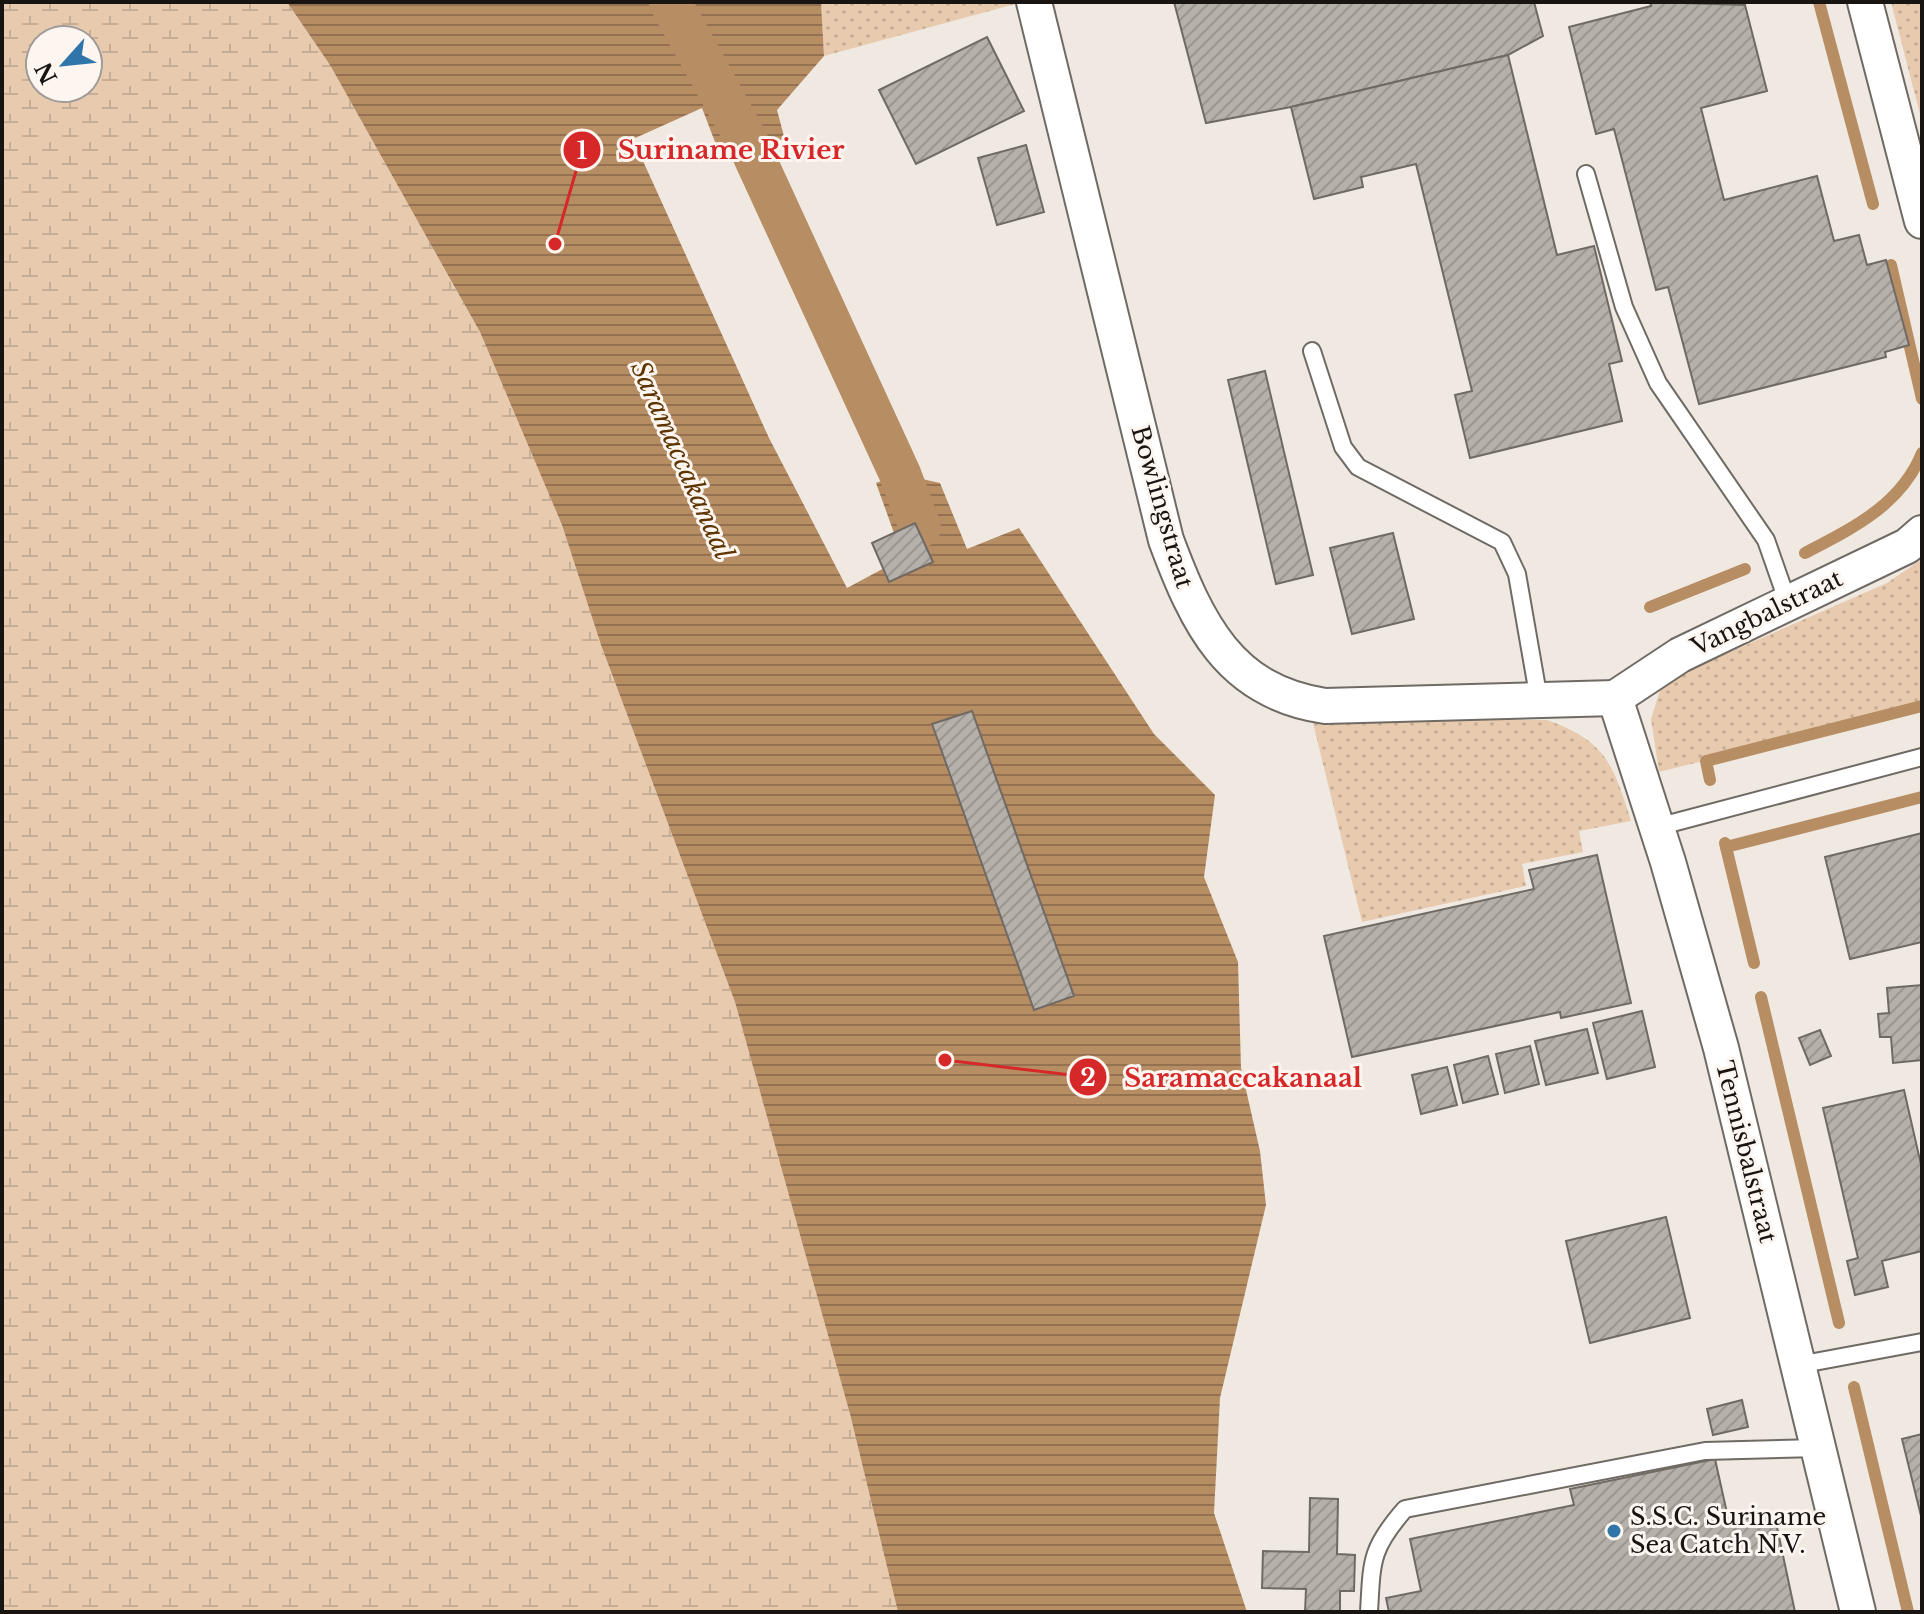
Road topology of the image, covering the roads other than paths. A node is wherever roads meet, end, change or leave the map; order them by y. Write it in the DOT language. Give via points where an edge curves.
graph roads {
  1 [pos="1034,2"];
  2 [pos="1865,2"];
  3 [pos="1586,174"];
  4 [pos="1922,221"];
  5 [pos="1312,351"];
  6 [pos="1922,533"];
  7 [pos="1788,603"];
  8 [pos="1615,698"];
  9 [pos="1539,700"];
  10 [pos="1922,757"];
  11 [pos="1657,827"];
  12 [pos="1922,1342"];
  13 [pos="1798,1365"];
  14 [pos="1818,1448"];
  15 [pos="1369,1612"];
  16 [pos="1858,1612"];
  1 -- 9 [label="street, Bowlingstraat" via="1166,540 1188,599 1222,652 1255,683 1293,701 1325,706"];
  2 -- 4 [label="street"];
  3 -- 7 [label="lane" via="1624,307 1658,383 1766,540"];
  5 -- 9 [label="lane" via="1343,447 1358,467 1502,542 1517,574"];
  6 -- 7 [label="street, Vangbalstraat" via="1907,546"];
  7 -- 8 [label="street, Vangbalstraat" via="1680,655"];
  8 -- 9 [label="street, Bowlingstraat"];
  8 -- 11 [label="street, Tennisbalstraat"];
  10 -- 11 [label="lane"];
  11 -- 13 [label="street, Tennisbalstraat" via="1721,1048"];
  12 -- 13 [label="lane"];
  13 -- 14 [label="street, Tennisbalstraat"];
  14 -- 15 [label="lane" via="1705,1451 1405,1509 1380,1538"];
  14 -- 16 [label="street, Tennisbalstraat"];
}
